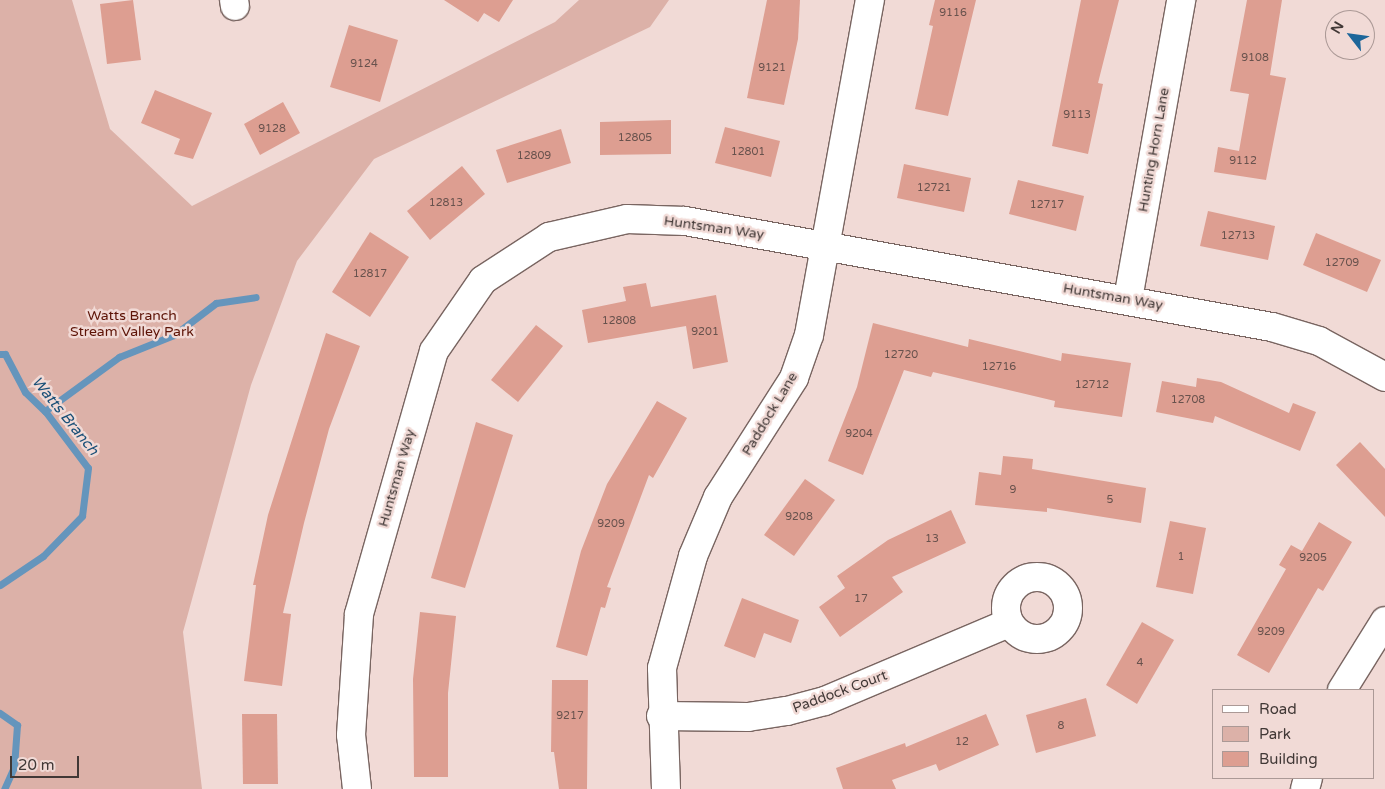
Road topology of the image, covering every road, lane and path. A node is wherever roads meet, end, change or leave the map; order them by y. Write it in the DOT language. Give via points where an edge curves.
graph roads {
  1 [pos="870,0"];
  2 [pos="1181,0"];
  3 [pos="827,246"];
  4 [pos="1128,299"];
  5 [pos="1385,377"];
  6 [pos="1385,621"];
  7 [pos="1009,623"];
  8 [pos="1343,689"];
  9 [pos="661,716"];
  10 [pos="357,789"];
  11 [pos="666,789"];
  1 -- 3 [label="street, Paddock Lane"];
  2 -- 4 [label="street, Hunting Horn Lane"];
  3 -- 4 [label="street, Huntsman Way"];
  3 -- 9 [label="street, Paddock Lane" via="809,335 794,378 718,497 693,556 662,668"];
  3 -- 10 [label="street, Huntsman Way" via="685,221 627,219 549,237 483,280 434,351 359,614 351,735"];
  4 -- 5 [label="street, Huntsman Way" via="1272,327 1309,338"];
  6 -- 8 [label="street"];
  7 -- 9 [label="street, Paddock Court" via="824,701 787,711 748,717"];
  9 -- 11 [label="street, Paddock Lane"];
}
